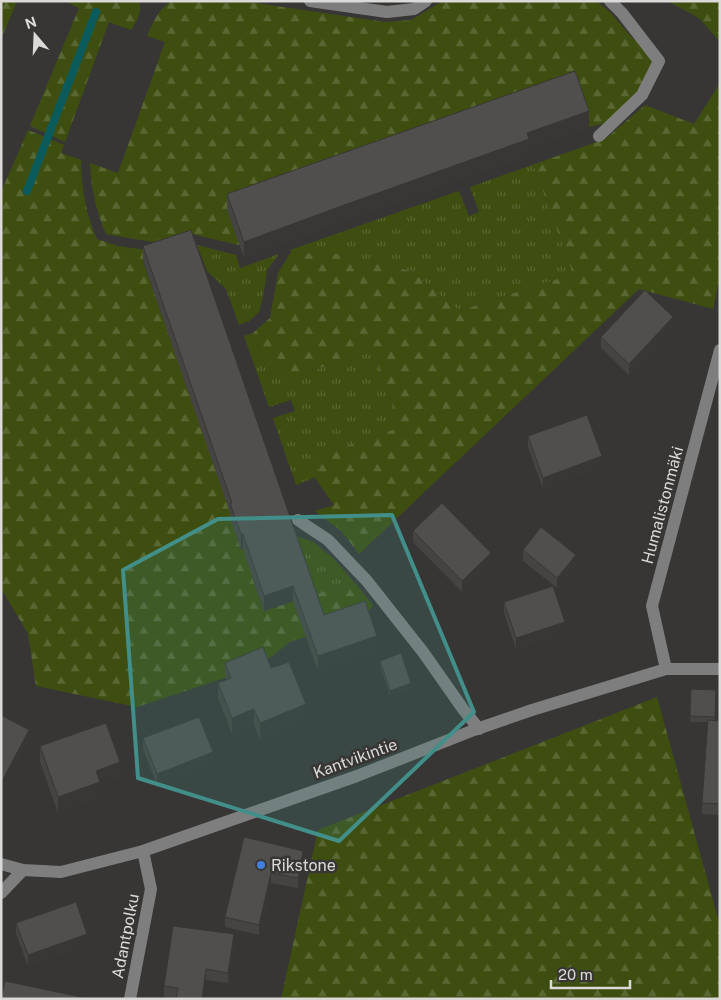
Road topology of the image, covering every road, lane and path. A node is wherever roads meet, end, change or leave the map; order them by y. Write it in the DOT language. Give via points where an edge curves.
graph roads {
  1 [pos="310,1"];
  2 [pos="426,1"];
  3 [pos="610,1"];
  4 [pos="599,136"];
  5 [pos="720,350"];
  6 [pos="298,520"];
  7 [pos="666,669"];
  8 [pos="720,669"];
  9 [pos="479,729"];
  10 [pos="144,851"];
  11 [pos="1,864"];
  12 [pos="23,870"];
  13 [pos="1,893"];
  14 [pos="130,999"];
  1 -- 2 [label="street" via="387,12 414,9"];
  3 -- 4 [label="street" via="659,61 642,96"];
  5 -- 7 [label="street, Humalistonmäki" via="652,606"];
  6 -- 9 [label="street" via="328,540 367,581"];
  7 -- 8 [label="street, Kantvikintie"];
  7 -- 9 [label="street, Kantvikintie"];
  9 -- 10 [label="street, Kantvikintie"];
  10 -- 12 [label="street, Kantvikintie" via="61,872"];
  10 -- 14 [label="street, Adantpolku" via="151,889"];
  11 -- 12 [label="street, Kantvikintie"];
  12 -- 13 [label="street"];
}
